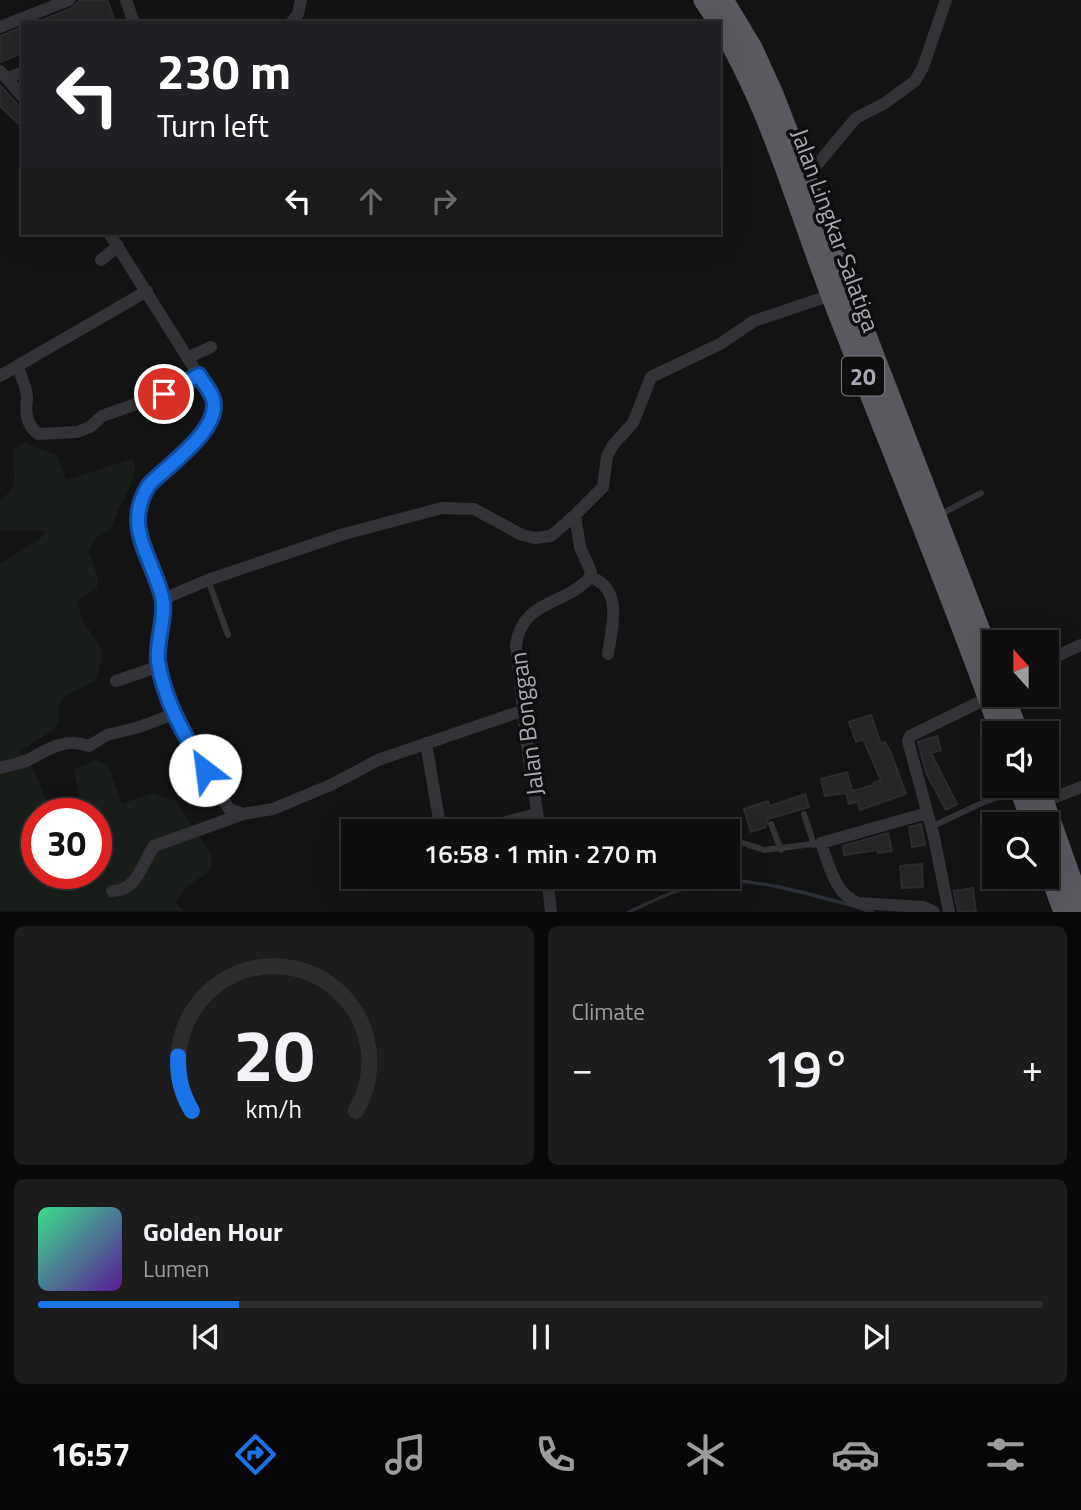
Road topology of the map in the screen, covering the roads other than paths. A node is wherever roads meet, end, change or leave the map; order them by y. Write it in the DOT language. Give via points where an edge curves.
graph roads {
  1 [pos="69,0"];
  2 [pos="126,0"];
  3 [pos="301,0"];
  4 [pos="704,0"];
  5 [pos="723,0"];
  6 [pos="946,0"];
  7 [pos="133,21"];
  8 [pos="293,21"];
  9 [pos="717,21"];
  10 [pos="0,27"];
  11 [pos="721,28"];
  12 [pos="4,74"];
  13 [pos="21,95"];
  14 [pos="805,179"];
  15 [pos="818,234"];
  16 [pos="110,235"];
  17 [pos="118,246"];
  18 [pos="101,260"];
  19 [pos="147,291"];
  20 [pos="831,295"];
  21 [pos="211,347"];
  22 [pos="189,357"];
  23 [pos="18,366"];
  24 [pos="199,375"];
  25 [pos="0,376"];
  26 [pos="981,493"];
  27 [pos="575,516"];
  28 [pos="936,517"];
  29 [pos="590,577"];
  30 [pos="208,579"];
  31 [pos="163,599"];
  32 [pos="228,635"];
  33 [pos="982,636"];
  34 [pos="1081,645"];
  35 [pos="608,654"];
  36 [pos="1059,655"];
  37 [pos="982,662"];
  38 [pos="160,666"];
  39 [pos="116,681"];
  40 [pos="982,703"];
  41 [pos="524,710"];
  42 [pos="174,714"];
  43 [pos="426,743"];
  44 [pos="0,768"];
  45 [pos="1081,788"];
  46 [pos="1059,789"];
  47 [pos="1001,798"];
  48 [pos="1033,798"];
  49 [pos="927,813"];
  50 [pos="243,814"];
  51 [pos="537,814"];
  52 [pos="804,814"];
  53 [pos="439,819"];
  54 [pos="518,819"];
  55 [pos="538,819"];
  56 [pos="771,824"];
  57 [pos="931,827"];
  58 [pos="740,843"];
  59 [pos="817,844"];
  60 [pos="781,850"];
  61 [pos="548,889"];
  62 [pos="1056,889"];
  63 [pos="112,891"];
  64 [pos="1081,907"];
  65 [pos="551,912"];
  66 [pos="934,912"];
  67 [pos="949,912"];
  68 [pos="1064,912"];
  1 -- 10 [label="street"];
  2 -- 7 [label="street"];
  3 -- 8 [label="street"];
  4 -- 9 [label="highway, Jalan Lingkar Salatiga / 20"];
  5 -- 14 [label="highway, Jalan Lingkar Salatiga / 20" via="762,67"];
  6 -- 14 [label="street" via="915,81 856,118"];
  11 -- 15 [label="highway, Jalan Lingkar Salatiga / 20" via="758,94"];
  12 -- 13 [label="street"];
  14 -- 15 [label="highway, Jalan Lingkar Salatiga / 20"];
  15 -- 20 [label="highway, Jalan Lingkar Salatiga / 20"];
  15 -- 28 [label="highway, Jalan Lingkar Salatiga / 20"];
  16 -- 17 [label="street"];
  17 -- 18 [label="street"];
  17 -- 19 [label="street"];
  19 -- 22 [label="street"];
  19 -- 23 [label="street"];
  20 -- 27 [label="street" via="754,321 720,344 651,377 633,423 607,456 603,487"];
  20 -- 37 [label="highway, Jalan Lingkar Salatiga / 20"];
  21 -- 22 [label="street"];
  22 -- 24 [label="street"];
  23 -- 24 [label="street" via="27,398 24,409 38,434 77,432 102,416 164,394"];
  23 -- 25 [label="street"];
  24 -- 31 [label="street" via="213,398 213,416 149,485 136,522"];
  26 -- 28 [label="lane"];
  27 -- 29 [label="street"];
  27 -- 30 [label="street" via="551,536 535,538 474,509 442,508 400,517"];
  28 -- 33 [label="highway, Jalan Lingkar Salatiga / 20"];
  29 -- 35 [label="street" via="604,584 612,596"];
  29 -- 41 [label="street, Jalan Bonggan" via="522,624 516,645"];
  30 -- 31 [label="street"];
  30 -- 32 [label="lane"];
  31 -- 38 [label="street"];
  34 -- 36 [label="street"];
  38 -- 39 [label="street"];
  38 -- 42 [label="street"];
  40 -- 49 [label="street" via="910,736 908,744"];
  41 -- 43 [label="street"];
  41 -- 51 [label="street, Jalan Bonggan"];
  42 -- 44 [label="street" via="107,735 89,746 69,742"];
  42 -- 50 [label="street" via="229,809"];
  43 -- 50 [label="street" via="273,808"];
  43 -- 53 [label="street"];
  45 -- 46 [label="street"];
  47 -- 57 [label="lane"];
  48 -- 64 [label="highway"];
  49 -- 57 [label="street"];
  49 -- 59 [label="street"];
  50 -- 63 [label="street" via="154,846 134,883"];
  51 -- 54 [label="street"];
  51 -- 55 [label="street, Jalan Bonggan"];
  52 -- 59 [label="lane"];
  56 -- 60 [label="lane"];
  57 -- 67 [label="street"];
  58 -- 60 [label="lane"];
  59 -- 60 [label="lane"];
  59 -- 66 [label="street" via="849,900"];
  61 -- 65 [label="street"];
  62 -- 68 [label="highway"];
}
